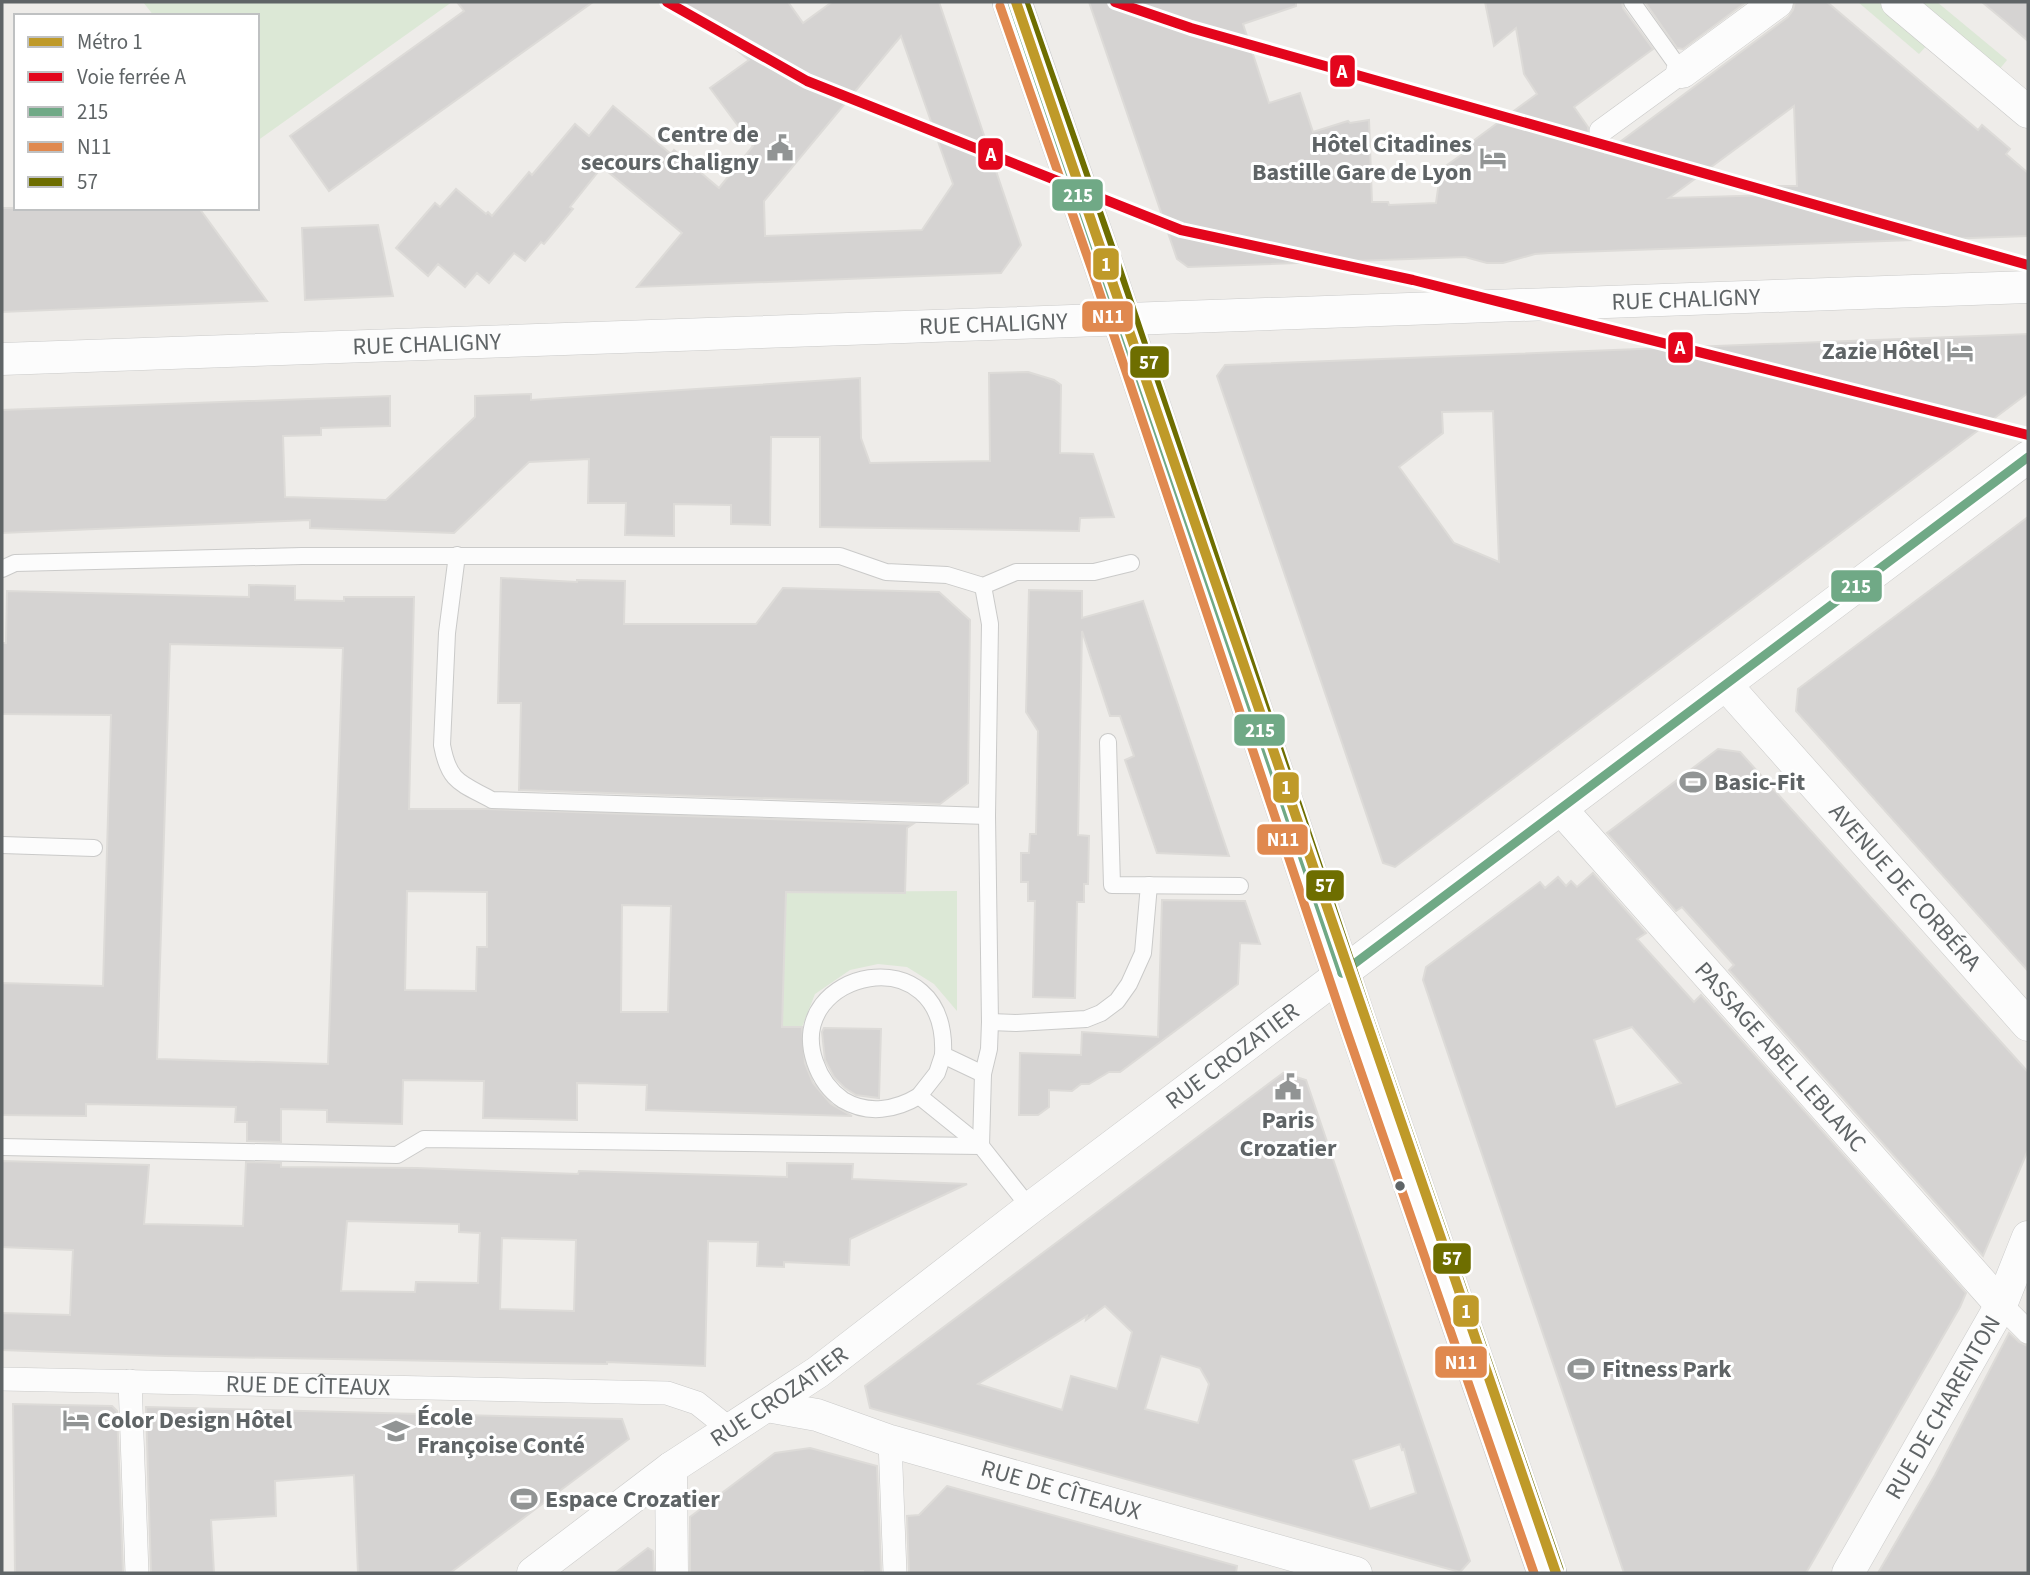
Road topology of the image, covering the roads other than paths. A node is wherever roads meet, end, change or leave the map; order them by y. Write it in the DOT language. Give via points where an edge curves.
graph roads {
  1 [pos="1012,2"];
  2 [pos="1632,2"];
  3 [pos="1777,2"];
  4 [pos="1897,2"];
  5 [pos="1682,72"];
  6 [pos="2028,112"];
  7 [pos="1601,131"];
  8 [pos="2028,287"];
  9 [pos="1121,320"];
  10 [pos="2,359"];
  11 [pos="2028,457"];
  12 [pos="457,555"];
  13 [pos="1131,563"];
  14 [pos="2,569"];
  15 [pos="983,586"];
  16 [pos="1726,685"];
  17 [pos="1108,742"];
  18 [pos="1560,810"];
  19 [pos="987,816"];
  20 [pos="2,845"];
  21 [pos="94,848"];
  22 [pos="1149,885"];
  23 [pos="1240,886"];
  24 [pos="1342,973"];
  25 [pos="990,1022"];
  26 [pos="2028,1025"];
  27 [pos="943,1055"];
  28 [pos="983,1074"];
  29 [pos="919,1096"];
  30 [pos="981,1146"];
  31 [pos="2,1147"];
  32 [pos="1030,1208"];
  33 [pos="2028,1237"];
  34 [pos="2001,1305"];
  35 [pos="2028,1332"];
  36 [pos="2,1378"];
  37 [pos="130,1381"];
  38 [pos="767,1406"];
  39 [pos="731,1430"];
  40 [pos="890,1441"];
  41 [pos="671,1468"];
  42 [pos="137,1573"];
  43 [pos="533,1573"];
  44 [pos="672,1573"];
  45 [pos="895,1573"];
  46 [pos="1356,1573"];
  47 [pos="1547,1573"];
  48 [pos="1848,1573"];
  1 -- 9 [label="main road"];
  2 -- 5 [label="lane"];
  3 -- 5 [label="street"];
  4 -- 6 [label="street"];
  5 -- 7 [label="street"];
  8 -- 9 [label="street, RUE CHALIGNY"];
  9 -- 10 [label="street, RUE CHALIGNY"];
  9 -- 24 [label="main road"];
  11 -- 16 [label="street, RUE CROZATIER"];
  12 -- 14 [label="lane" via="15,563"];
  12 -- 15 [label="lane" via="840,556 886,572 947,575"];
  12 -- 19 [label="lane" via="447,633 442,745 454,779 492,800"];
  13 -- 15 [label="lane" via="1094,572 1016,572"];
  15 -- 19 [label="lane" via="990,624"];
  16 -- 18 [label="street, RUE CROZATIER"];
  16 -- 26 [label="street, AVENUE DE CORBÉRA"];
  17 -- 22 [label="lane" via="1112,884"];
  18 -- 24 [label="street, RUE CROZATIER"];
  18 -- 34 [label="street, PASSAGE ABEL LEBLANC"];
  19 -- 25 [label="lane"];
  20 -- 21 [label="lane"];
  22 -- 23 [label="lane"];
  22 -- 25 [label="lane" via="1143,953 1117,1001 1086,1019"];
  24 -- 32 [label="street, RUE CROZATIER"];
  24 -- 47 [label="main road"];
  25 -- 28 [label="lane"];
  27 -- 28 [label="lane"];
  27 -- 29 [label="lane" via="937,1073"];
  27 -- 29 [label="lane" via="939,1018 930,1002 909,984 886,977 861,978 835,992 823,1006 813,1029 812,1054 831,1090 851,1103 876,1110 894,1108"];
  28 -- 30 [label="lane"];
  29 -- 30 [label="lane"];
  30 -- 31 [label="lane" via="424,1139 397,1155"];
  30 -- 32 [label="lane"];
  32 -- 38 [label="street, RUE CROZATIER" via="818,1372"];
  33 -- 34 [label="street, RUE DE CHARENTON"];
  34 -- 35 [label="street"];
  34 -- 48 [label="street, RUE DE CHARENTON"];
  36 -- 37 [label="street, RUE DE CÎTEAUX"];
  37 -- 39 [label="street, RUE DE CÎTEAUX" via="667,1393 697,1404"];
  37 -- 42 [label="street"];
  38 -- 39 [label="street, RUE CROZATIER"];
  38 -- 40 [label="street, RUE DE CÎTEAUX" via="817,1415"];
  39 -- 41 [label="street, RUE CROZATIER"];
  40 -- 45 [label="street"];
  40 -- 46 [label="street, RUE DE CÎTEAUX"];
  41 -- 43 [label="street, RUE CROZATIER"];
  41 -- 44 [label="street"];
}
